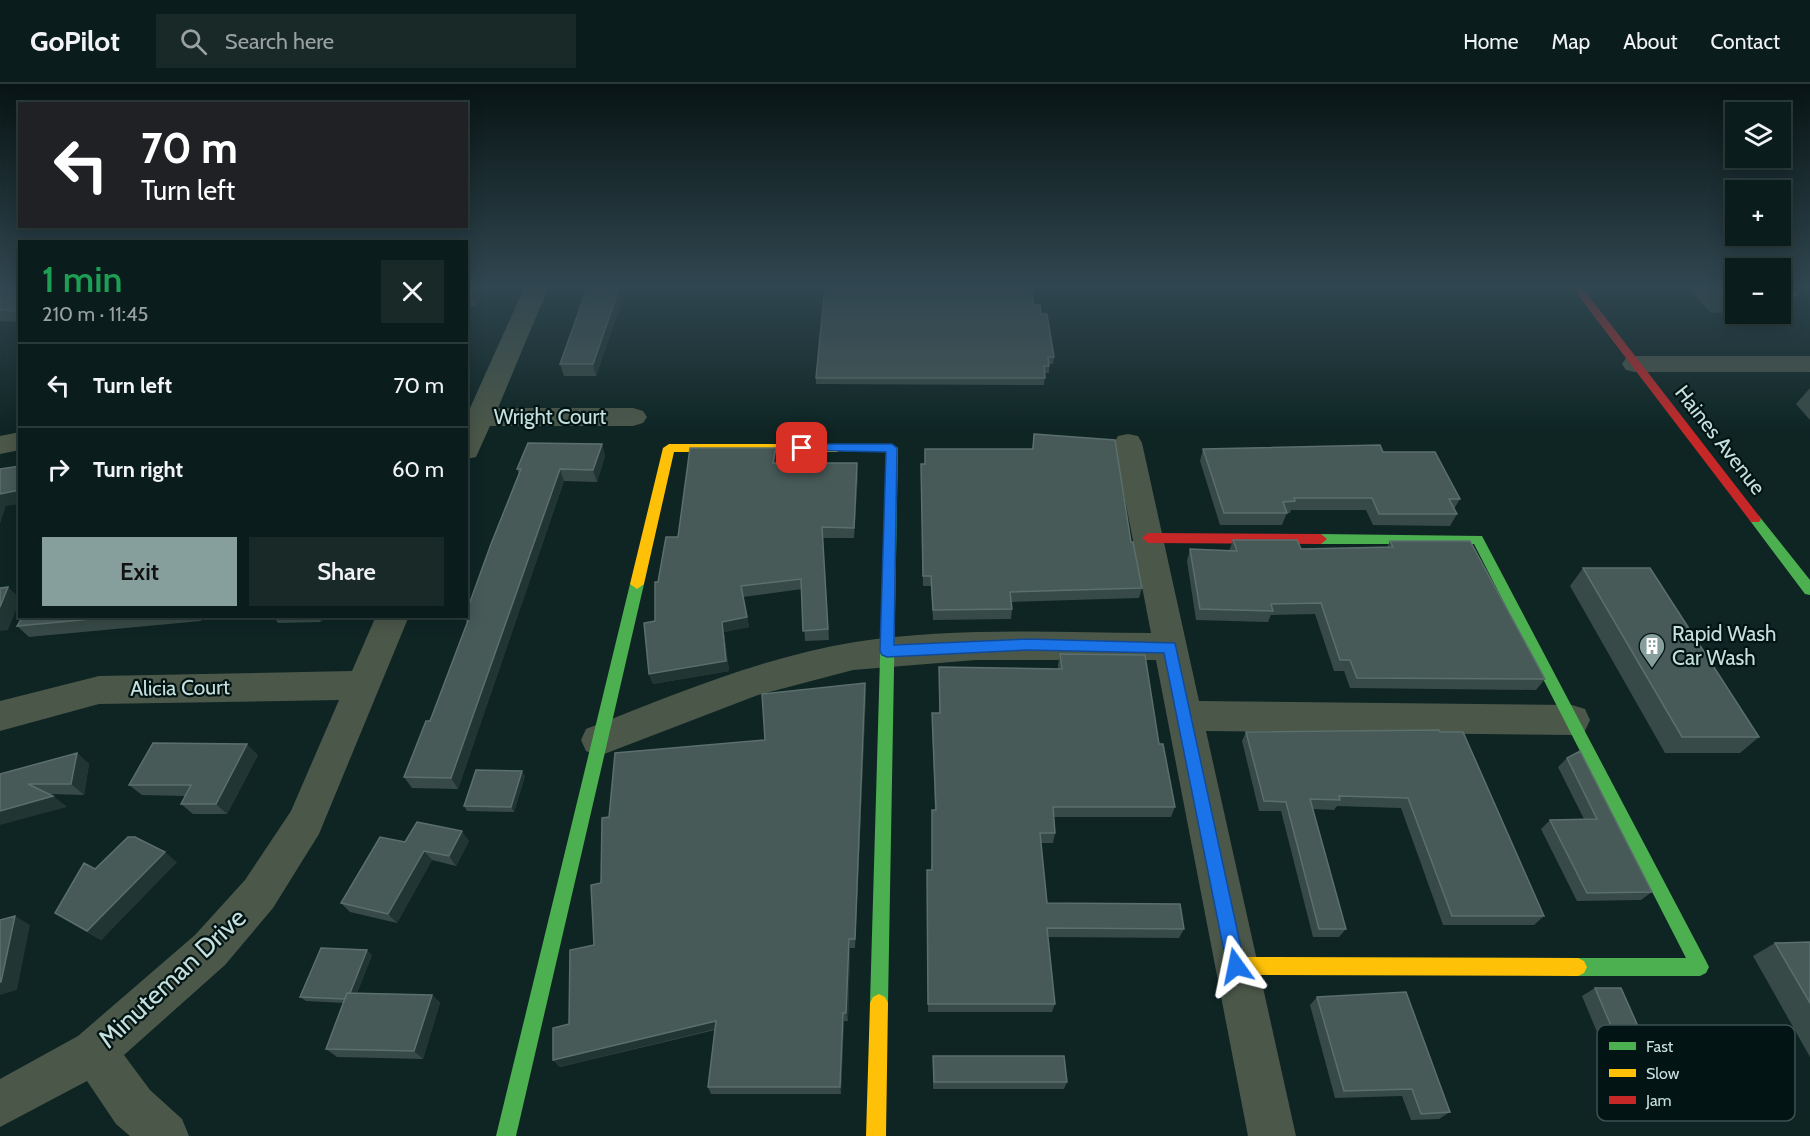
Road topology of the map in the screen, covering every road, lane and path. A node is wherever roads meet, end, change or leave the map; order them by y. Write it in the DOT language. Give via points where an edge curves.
graph roads {
  1 [pos="513,335"];
  2 [pos="1613,335"];
  3 [pos="1635,364"];
  4 [pos="1810,364"];
  5 [pos="474,417"];
  6 [pos="633,417"];
  7 [pos="18,441"];
  8 [pos="468,442"];
  9 [pos="1128,443"];
  10 [pos="0,445"];
  11 [pos="1148,538"];
  12 [pos="1810,590"];
  13 [pos="392,618"];
  14 [pos="1170,647"];
  15 [pos="887,651"];
  16 [pos="363,685"];
  17 [pos="0,716"];
  18 [pos="1185,717"];
  19 [pos="1572,720"];
  20 [pos="599,740"];
  21 [pos="1236,966"];
  22 [pos="94,1052"];
  23 [pos="0,1104"];
  24 [pos="165,1136"];
  25 [pos="506,1136"];
  26 [pos="876,1136"];
  27 [pos="1272,1136"];
  1 -- 5 [label="street"];
  2 -- 3 [label="street, Haines Avenue"];
  3 -- 4 [label="street"];
  3 -- 12 [label="street, Haines Avenue"];
  5 -- 6 [label="street, Wright Court"];
  5 -- 8 [label="street"];
  7 -- 10 [label="street"];
  9 -- 11 [label="street"];
  11 -- 14 [label="street"];
  11 -- 19 [label="street" via="1478,539"];
  13 -- 16 [label="street, Minuteman Drive"];
  14 -- 15 [label="street" via="1028,644"];
  14 -- 18 [label="street"];
  15 -- 20 [label="street" via="775,675"];
  15 -- 20 [label="street" via="892,448 669,448"];
  15 -- 26 [label="street"];
  16 -- 17 [label="street, Alicia Court" via="99,690"];
  16 -- 22 [label="street, Minuteman Drive" via="305,822 259,894 210,950"];
  18 -- 19 [label="street"];
  18 -- 21 [label="street"];
  19 -- 21 [label="street" via="1700,967"];
  20 -- 25 [label="street"];
  21 -- 27 [label="street"];
  22 -- 23 [label="street, Minuteman Drive"];
  22 -- 24 [label="street" via="133,1107"];
}
